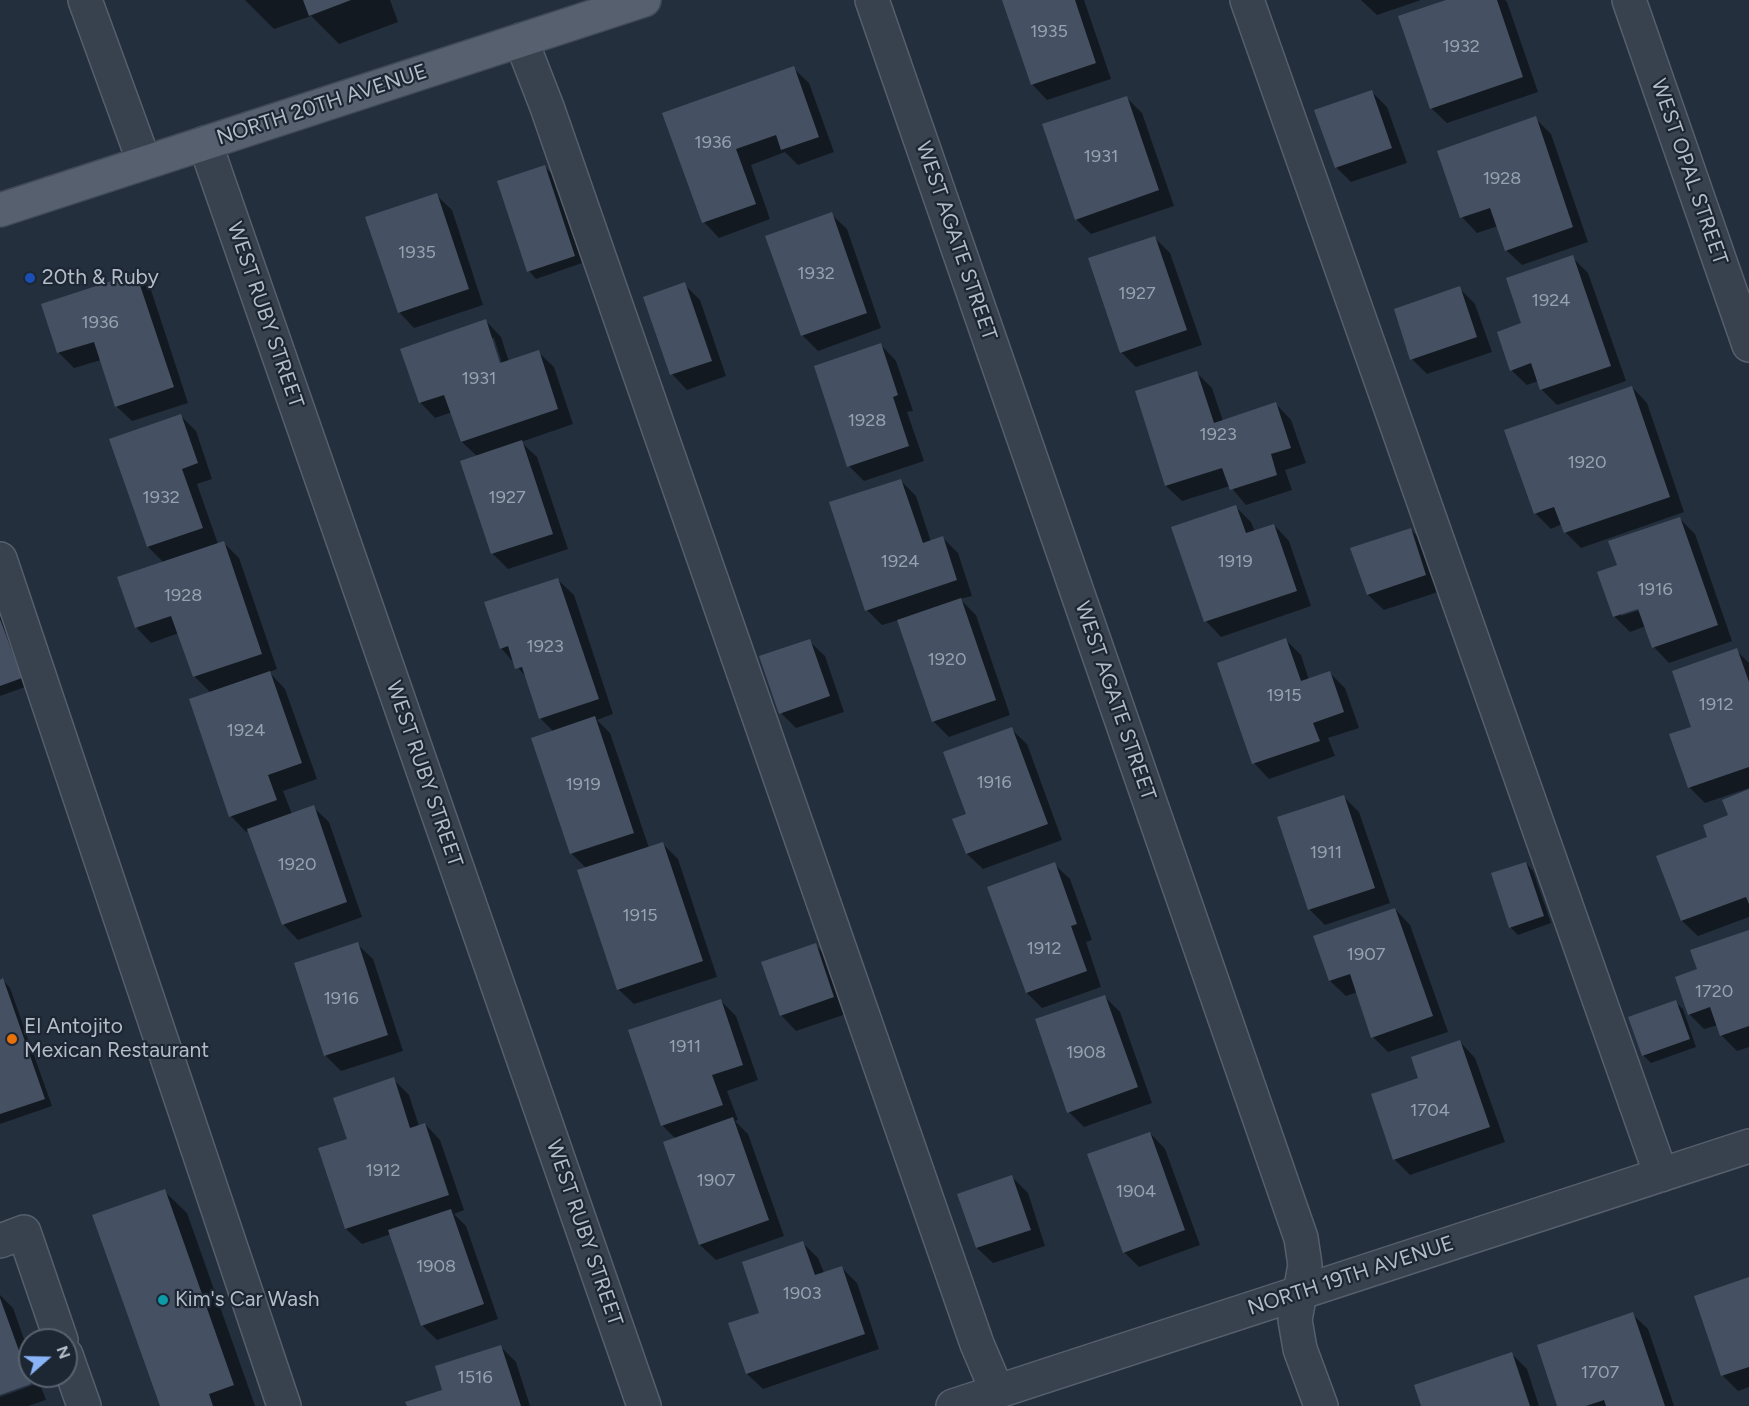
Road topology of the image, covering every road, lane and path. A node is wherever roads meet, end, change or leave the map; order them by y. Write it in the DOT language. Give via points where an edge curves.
graph roads {
  1 [pos="85,0"];
  2 [pos="644,0"];
  3 [pos="872,0"];
  4 [pos="1247,0"];
  5 [pos="1629,0"];
  6 [pos="521,40"];
  7 [pos="205,143"];
  8 [pos="144,162"];
  9 [pos="0,210"];
  10 [pos="1749,345"];
  11 [pos="0,559"];
  12 [pos="1749,1146"];
  13 [pos="1661,1175"];
  14 [pos="0,1241"];
  15 [pos="1300,1293"];
  16 [pos="57,1328"];
  17 [pos="78,1388"];
  18 [pos="997,1391"];
  19 [pos="84,1406"];
  20 [pos="284,1406"];
  21 [pos="644,1406"];
  22 [pos="953,1406"];
  23 [pos="1320,1406"];
  1 -- 8 [label="street"];
  2 -- 6 [label="main road, NORTH 20TH AVENUE"];
  3 -- 15 [label="street, WEST AGATE STREET" via="1294,1216 1305,1265"];
  4 -- 13 [label="street"];
  5 -- 10 [label="street, WEST OPAL STREET"];
  6 -- 7 [label="main road, NORTH 20TH AVENUE"];
  6 -- 18 [label="street" via="976,1344"];
  7 -- 8 [label="main road, NORTH 20TH AVENUE"];
  7 -- 21 [label="street, WEST RUBY STREET"];
  8 -- 9 [label="main road, NORTH 20TH AVENUE"];
  11 -- 20 [label="street"];
  12 -- 13 [label="street, NORTH 19TH AVENUE"];
  13 -- 15 [label="street, NORTH 19TH AVENUE"];
  14 -- 16 [label="street" via="24,1232"];
  15 -- 18 [label="street, NORTH 19TH AVENUE"];
  15 -- 23 [label="street, WEST AGATE STREET" via="1295,1320"];
  17 -- 19 [label="street"];
  18 -- 22 [label="street, NORTH 19TH AVENUE"];
}
